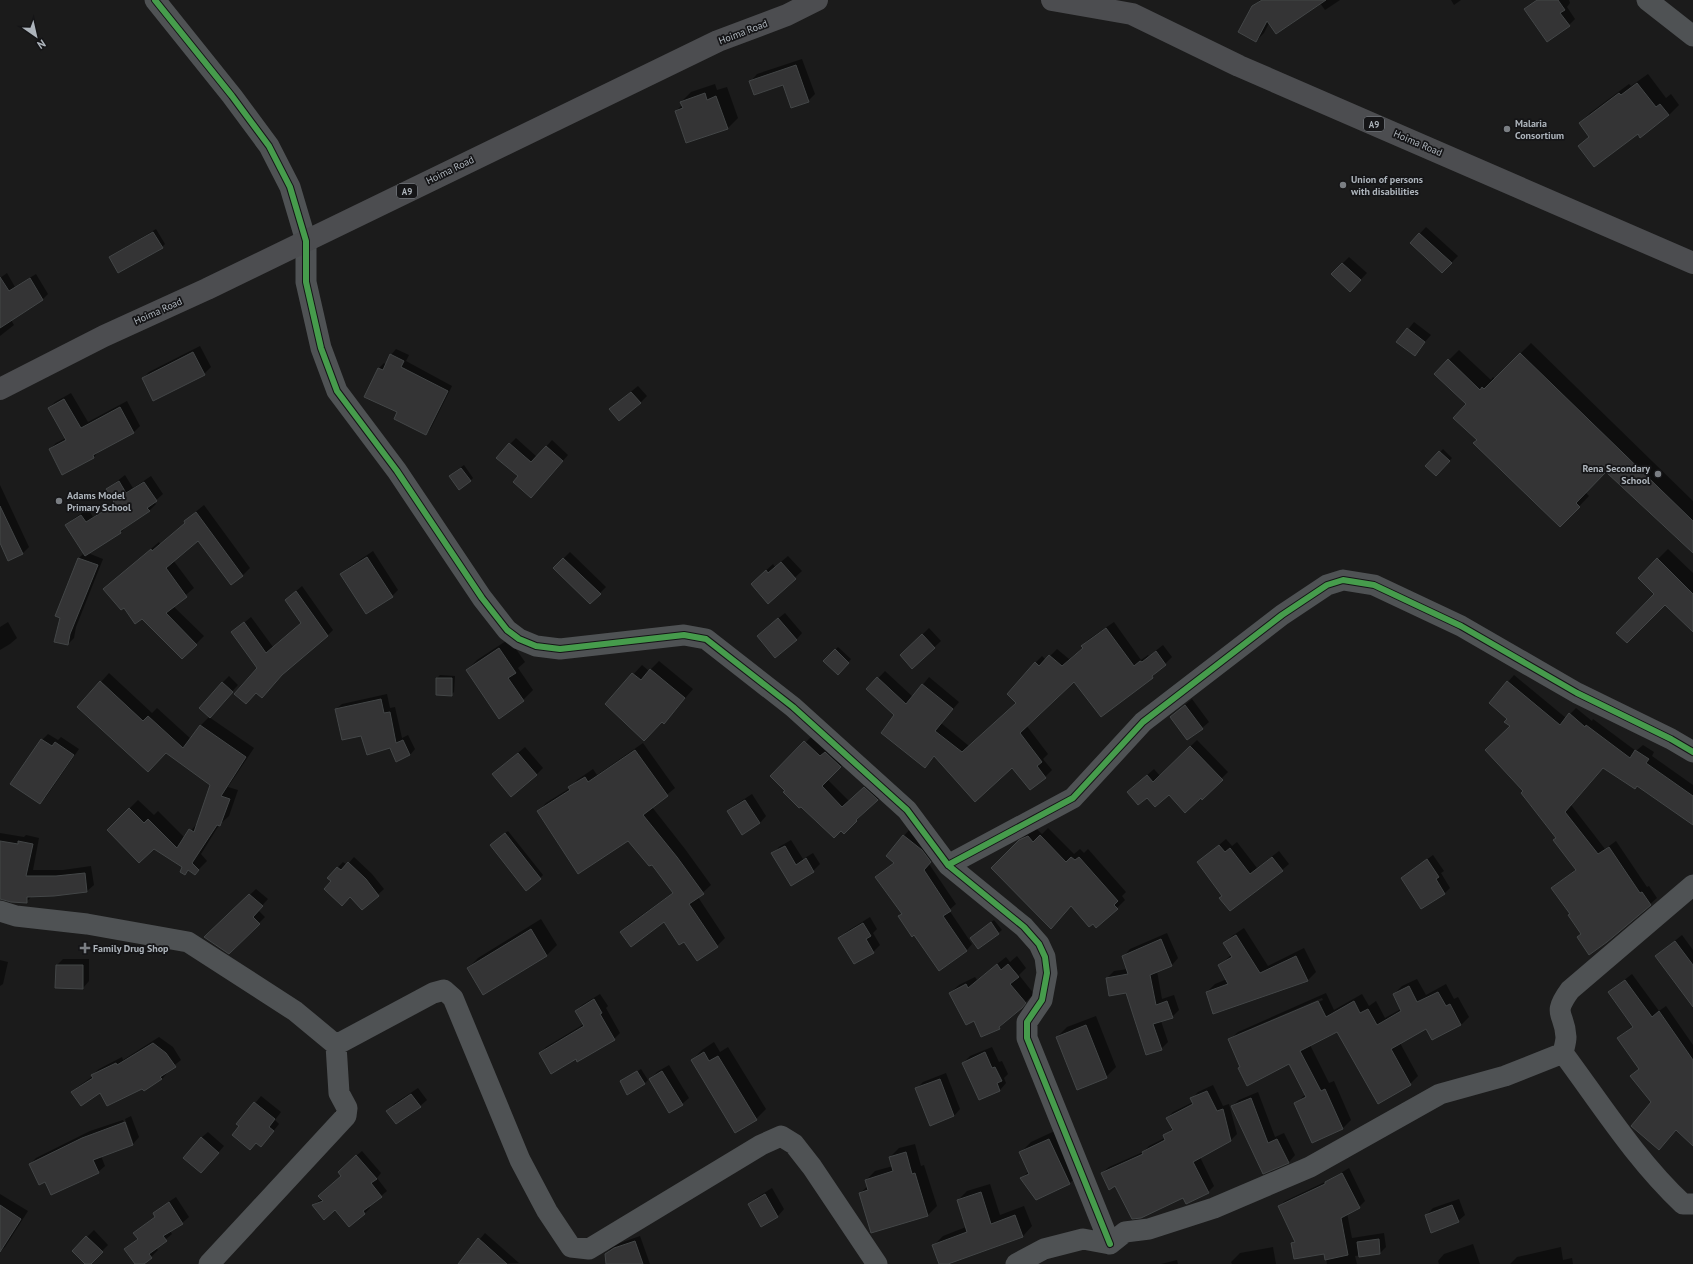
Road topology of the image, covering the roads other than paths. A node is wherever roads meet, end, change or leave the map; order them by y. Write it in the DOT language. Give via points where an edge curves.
graph roads {
  1 [pos="155,0"];
  2 [pos="817,0"];
  3 [pos="1052,0"];
  4 [pos="1647,0"];
  5 [pos="1131,7"];
  6 [pos="1693,36"];
  7 [pos="306,241"];
  8 [pos="1693,263"];
  9 [pos="0,388"];
  10 [pos="1693,752"];
  11 [pos="948,865"];
  12 [pos="1693,885"];
  13 [pos="1685,902"];
  14 [pos="0,911"];
  15 [pos="336,1045"];
  16 [pos="1563,1053"];
  17 [pos="1693,1204"];
  18 [pos="1110,1244"];
  19 [pos="209,1264"];
  20 [pos="877,1264"];
  21 [pos="1016,1264"];
  1 -- 7 [label="street" via="269,146 290,187"];
  2 -- 7 [label="main road, Hoima Road / A9" via="788,15 718,41"];
  3 -- 5 [label="main road, Hoima Road / A9"];
  4 -- 6 [label="street"];
  5 -- 8 [label="main road, Hoima Road / A9" via="1239,66"];
  7 -- 9 [label="main road, Hoima Road / A9"];
  7 -- 11 [label="street" via="306,282 321,348 337,391 397,471 482,598 507,630 519,639 536,646 560,649 684,635 706,639 793,707 907,810"];
  10 -- 11 [label="street" via="1577,693 1461,626 1374,585 1343,580 1327,585 1282,615 1143,722 1073,798"];
  11 -- 18 [label="street" via="1024,926 1039,944 1045,957 1047,972 1042,1000 1028,1022 1027,1038"];
  12 -- 13 [label="street"];
  13 -- 16 [label="street" via="1570,990 1559,1011 1566,1038"];
  14 -- 15 [label="street" via="16,916 87,924 188,942 296,1011"];
  15 -- 19 [label="street" via="339,1093 347,1108 346,1116"];
  15 -- 20 [label="street" via="433,993 444,990 453,998 520,1160 547,1211 571,1247 589,1250 761,1145 781,1136 794,1144 812,1167"];
  16 -- 17 [label="street" via="1633,1149 1666,1188 1683,1204"];
  16 -- 18 [label="street" via="1505,1076 1440,1094 1310,1167 1214,1208 1148,1229 1125,1232"];
  18 -- 21 [label="street" via="1083,1239 1044,1249"];
}
